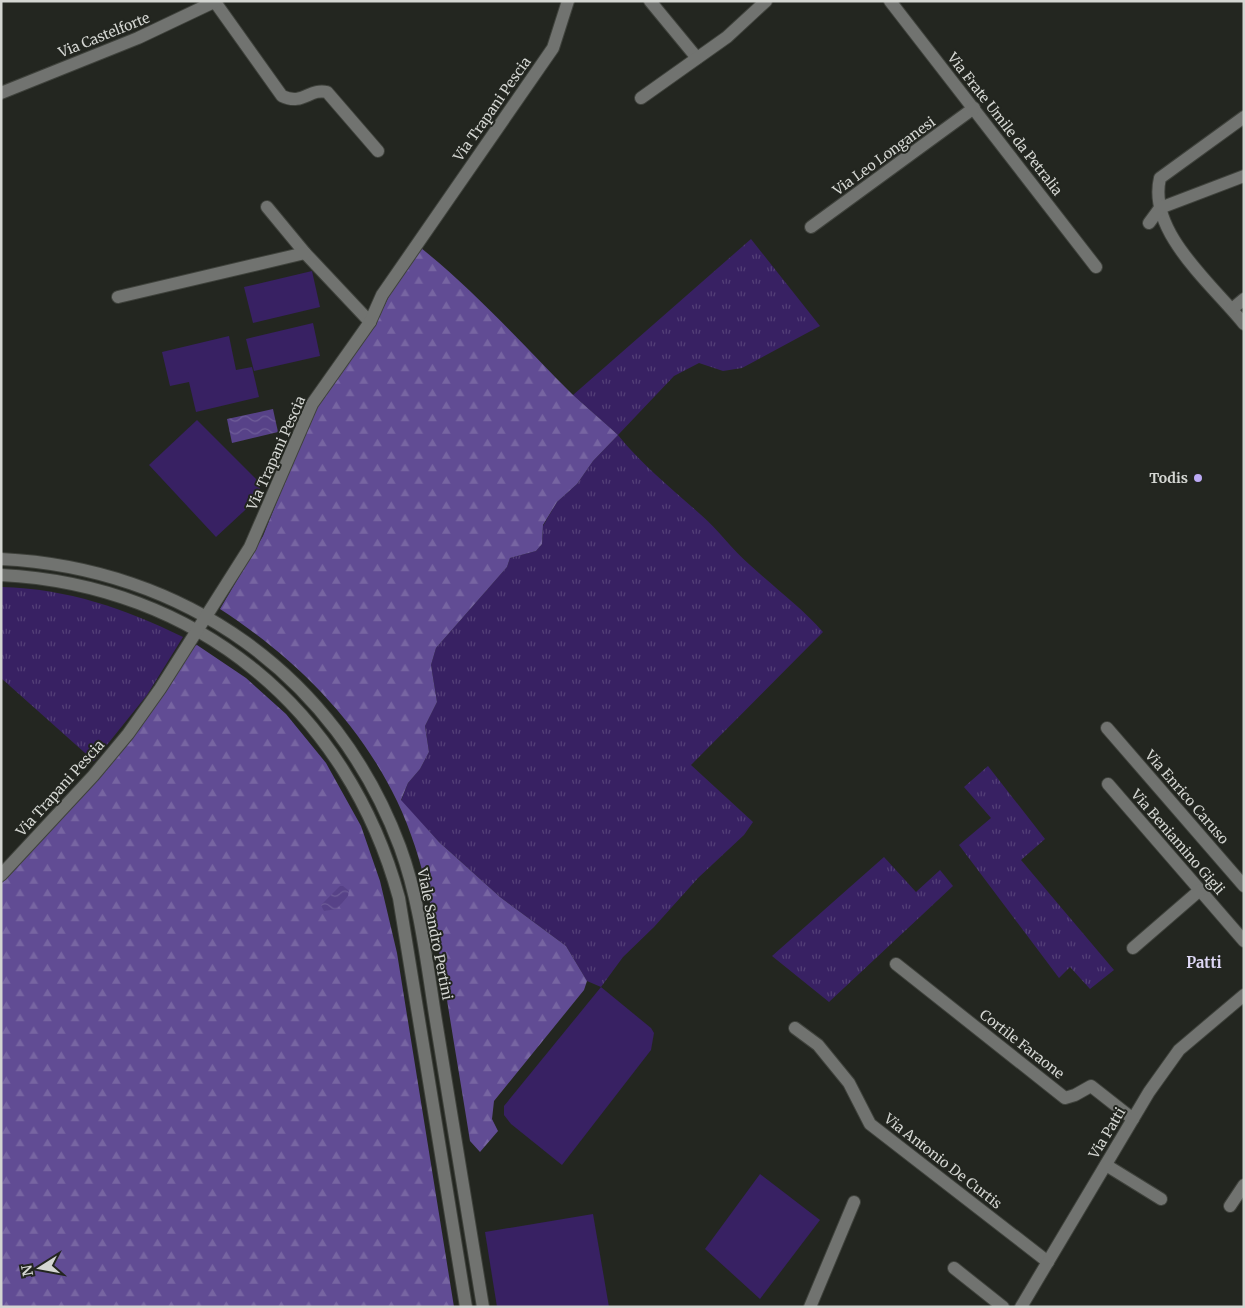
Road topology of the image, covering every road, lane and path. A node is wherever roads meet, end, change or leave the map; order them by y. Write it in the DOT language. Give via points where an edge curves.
graph roads {
  1 [pos="216,1"];
  2 [pos="568,1"];
  3 [pos="650,1"];
  4 [pos="766,1"];
  5 [pos="890,1"];
  6 [pos="196,5"];
  7 [pos="697,58"];
  8 [pos="1,93"];
  9 [pos="641,98"];
  10 [pos="974,108"];
  11 [pos="1244,117"];
  12 [pos="378,151"];
  13 [pos="1244,176"];
  14 [pos="267,207"];
  15 [pos="1160,208"];
  16 [pos="1149,223"];
  17 [pos="811,227"];
  18 [pos="306,253"];
  19 [pos="1096,266"];
  20 [pos="118,297"];
  21 [pos="1244,299"];
  22 [pos="1232,309"];
  23 [pos="370,322"];
  24 [pos="1244,324"];
  25 [pos="1,559"];
  26 [pos="1,575"];
  27 [pos="206,616"];
  28 [pos="198,630"];
  29 [pos="1107,728"];
  30 [pos="1108,784"];
  31 [pos="1,875"];
  32 [pos="1244,886"];
  33 [pos="1200,890"];
  34 [pos="1244,942"];
  35 [pos="1133,948"];
  36 [pos="896,964"];
  37 [pos="1244,996"];
  38 [pos="795,1028"];
  39 [pos="1133,1119"];
  40 [pos="1106,1164"];
  41 [pos="1244,1185"];
  42 [pos="1161,1199"];
  43 [pos="854,1202"];
  44 [pos="1230,1206"];
  45 [pos="1048,1262"];
  46 [pos="954,1268"];
  47 [pos="466,1307"];
  48 [pos="483,1307"];
  49 [pos="810,1307"];
  50 [pos="1003,1307"];
  51 [pos="1021,1307"];
  1 -- 6 [label="street, Via Castelforte"];
  1 -- 12 [label="street" via="282,96 296,100 322,91 331,94"];
  2 -- 23 [label="street, Via Trapani Pescia" via="553,48 382,295"];
  3 -- 7 [label="street"];
  4 -- 7 [label="street" via="727,37"];
  5 -- 10 [label="street, Via Frate Umile da Petralia"];
  6 -- 8 [label="street, Via Castelforte" via="138,38"];
  7 -- 9 [label="street"];
  10 -- 17 [label="street, Via Leo Longanesi"];
  10 -- 19 [label="street, Via Frate Umile da Petralia"];
  11 -- 15 [label="street" via="1160,178 1156,192"];
  13 -- 15 [label="street"];
  14 -- 18 [label="street"];
  15 -- 16 [label="street"];
  15 -- 22 [label="street" via="1174,243"];
  18 -- 20 [label="street"];
  18 -- 23 [label="street"];
  21 -- 22 [label="street"];
  22 -- 24 [label="street"];
  23 -- 27 [label="street, Via Trapani Pescia" via="312,404 250,547"];
  25 -- 27 [label="street, Viale Sandro Pertini" via="62,565 100,574 155,591"];
  26 -- 28 [label="street, Viale Sandro Pertini" via="84,585 149,607"];
  27 -- 28 [label="street, Via Trapani Pescia"];
  27 -- 48 [label="street, Viale Sandro Pertini" via="266,657 318,707 365,775 397,839 420,924"];
  28 -- 31 [label="street, Via Trapani Pescia" via="128,734"];
  28 -- 47 [label="street, Viale Sandro Pertini" via="259,672 313,726 353,786 383,848 403,919"];
  29 -- 32 [label="street, Via Enrico Caruso"];
  30 -- 33 [label="street, Via Beniamino Gigli"];
  33 -- 34 [label="street, Via Beniamino Gigli"];
  33 -- 35 [label="street"];
  36 -- 39 [label="street, Cortile Faraone" via="1066,1098 1091,1086"];
  37 -- 39 [label="street, Via Patti" via="1179,1050"];
  38 -- 45 [label="street, Via Antonio De Curtis" via="818,1045 850,1082 870,1124"];
  39 -- 40 [label="street, Via Patti"];
  40 -- 42 [label="street"];
  40 -- 45 [label="street, Via Patti"];
  41 -- 44 [label="street"];
  43 -- 49 [label="street"];
  45 -- 51 [label="street, Via Patti"];
  46 -- 50 [label="street"];
}
